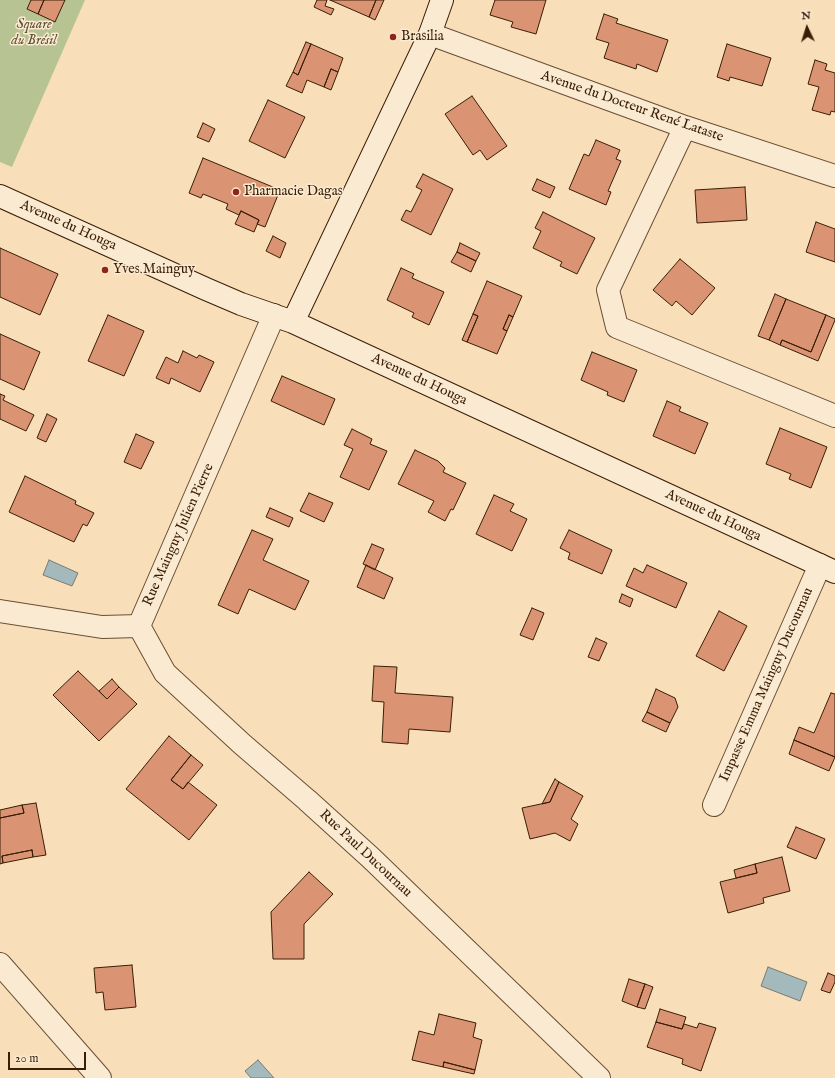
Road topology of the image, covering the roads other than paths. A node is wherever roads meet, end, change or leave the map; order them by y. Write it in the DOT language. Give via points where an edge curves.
graph roads {
  1 [pos="442,0"];
  2 [pos="430,34"];
  3 [pos="685,127"];
  4 [pos="835,176"];
  5 [pos="0,196"];
  6 [pos="283,319"];
  7 [pos="835,416"];
  8 [pos="828,569"];
  9 [pos="0,611"];
  10 [pos="139,626"];
  11 [pos="714,805"];
  12 [pos="0,964"];
  13 [pos="100,1078"];
  14 [pos="599,1078"];
  1 -- 2 [label="street, Rue Mainguy Julien Pierre"];
  2 -- 3 [label="street, Avenue du Docteur René Lataste"];
  2 -- 6 [label="street, Rue Mainguy Julien Pierre"];
  3 -- 4 [label="street, Avenue du Docteur René Lataste"];
  3 -- 7 [label="street" via="608,290 618,327"];
  5 -- 6 [label="street, Avenue du Houga" via="206,289"];
  6 -- 8 [label="street, Avenue du Houga"];
  6 -- 10 [label="street, Rue Mainguy Julien Pierre"];
  8 -- 11 [label="street, Impasse Emma Mainguy Ducournau"];
  9 -- 10 [label="street" via="102,627"];
  10 -- 14 [label="street, Rue Paul Ducournau" via="165,673 372,858"];
  12 -- 13 [label="street"];
}
